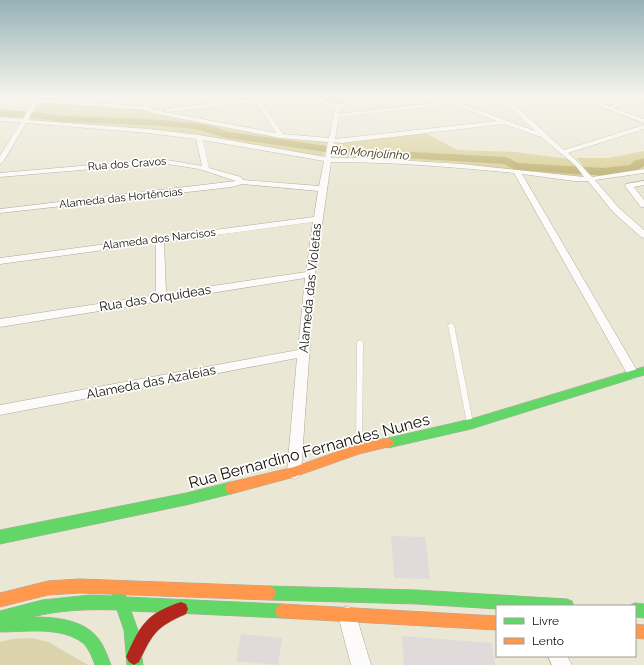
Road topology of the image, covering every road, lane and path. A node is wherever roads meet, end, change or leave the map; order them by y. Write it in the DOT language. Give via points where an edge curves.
graph roads {
  1 [pos="21,126"];
  2 [pos="105,126"];
  3 [pos="231,126"];
  4 [pos="274,126"];
  5 [pos="333,126"];
  6 [pos="469,126"];
  7 [pos="514,126"];
  8 [pos="534,126"];
  9 [pos="644,127"];
  10 [pos="280,136"];
  11 [pos="199,137"];
  12 [pos="545,137"];
  13 [pos="330,142"];
  14 [pos="10,144"];
  15 [pos="0,145"];
  16 [pos="563,152"];
  17 [pos="328,158"];
  18 [pos="0,162"];
  19 [pos="206,168"];
  20 [pos="644,171"];
  21 [pos="516,172"];
  22 [pos="0,175"];
  23 [pos="588,177"];
  24 [pos="241,182"];
  25 [pos="644,183"];
  26 [pos="322,189"];
  27 [pos="644,205"];
  28 [pos="0,212"];
  29 [pos="317,219"];
  30 [pos="644,235"];
  31 [pos="160,239"];
  32 [pos="0,261"];
  33 [pos="310,274"];
  34 [pos="161,298"];
  35 [pos="0,323"];
  36 [pos="451,325"];
  37 [pos="360,342"];
  38 [pos="303,353"];
  39 [pos="644,371"];
  40 [pos="633,374"];
  41 [pos="0,410"];
  42 [pos="471,424"];
  43 [pos="359,449"];
  44 [pos="294,472"];
  45 [pos="0,537"];
  46 [pos="114,586"];
  47 [pos="0,600"];
  48 [pos="122,603"];
  49 [pos="552,605"];
  50 [pos="194,606"];
  51 [pos="347,615"];
  52 [pos="0,618"];
  53 [pos="496,623"];
  54 [pos="0,625"];
  55 [pos="135,661"];
  56 [pos="103,665"];
  57 [pos="361,665"];
  1 -- 14 [label="street"];
  2 -- 11 [label="street"];
  3 -- 10 [label="street"];
  4 -- 10 [label="street"];
  5 -- 13 [label="street, Alameda das Violetas"];
  6 -- 13 [label="street"];
  7 -- 12 [label="street"];
  8 -- 12 [label="street"];
  9 -- 16 [label="street"];
  10 -- 13 [label="street"];
  11 -- 17 [label="street"];
  11 -- 19 [label="street"];
  12 -- 16 [label="street"];
  13 -- 17 [label="street, Alameda das Violetas"];
  14 -- 15 [label="street"];
  14 -- 18 [label="street"];
  16 -- 23 [label="street"];
  17 -- 21 [label="street" via="410,162"];
  17 -- 26 [label="street, Alameda das Violetas"];
  19 -- 22 [label="street, Rua dos Cravos" via="184,163 147,161"];
  19 -- 24 [label="street, Rua dos Cravos"];
  20 -- 23 [label="street"];
  21 -- 23 [label="street" via="574,179"];
  21 -- 40 [label="street"];
  23 -- 30 [label="street" via="616,210"];
  24 -- 26 [label="street, Rua dos Cravos"];
  24 -- 28 [label="street, Alameda das Hortências"];
  25 -- 27 [label="street" via="629,186"];
  26 -- 29 [label="street, Alameda das Violetas"];
  29 -- 31 [label="street, Alameda dos Narcisos"];
  29 -- 33 [label="street, Alameda das Violetas"];
  31 -- 32 [label="street, Alameda dos Narcisos"];
  31 -- 34 [label="street"];
  33 -- 34 [label="street, Rua das Orquídeas"];
  33 -- 38 [label="street, Alameda das Violetas"];
  34 -- 35 [label="street, Rua das Orquídeas"];
  36 -- 42 [label="lane"];
  37 -- 43 [label="lane"];
  38 -- 41 [label="street, Alameda das Azaleias"];
  38 -- 44 [label="street, Alameda das Violetas"];
  39 -- 40 [label="main road, Rua Bernardino Fernandes Nunes"];
  40 -- 42 [label="main road, Rua Bernardino Fernandes Nunes"];
  42 -- 43 [label="main road, Rua Bernardino Fernandes Nunes"];
  43 -- 44 [label="main road, Rua Bernardino Fernandes Nunes"];
  44 -- 45 [label="main road, Rua Bernardino Fernandes Nunes" via="186,499"];
  46 -- 47 [label="main road" via="48,588"];
  46 -- 48 [label="main road"];
  46 -- 49 [label="main road" via="417,596"];
  48 -- 50 [label="main road"];
  48 -- 52 [label="main road" via="69,603"];
  48 -- 55 [label="main road" via="130,622"];
  50 -- 51 [label="main road"];
  50 -- 55 [label="main road" via="157,617 149,626"];
  51 -- 53 [label="main road"];
  51 -- 57 [label="street"];
  54 -- 56 [label="main road" via="62,626 76,630 96,646"];
}
